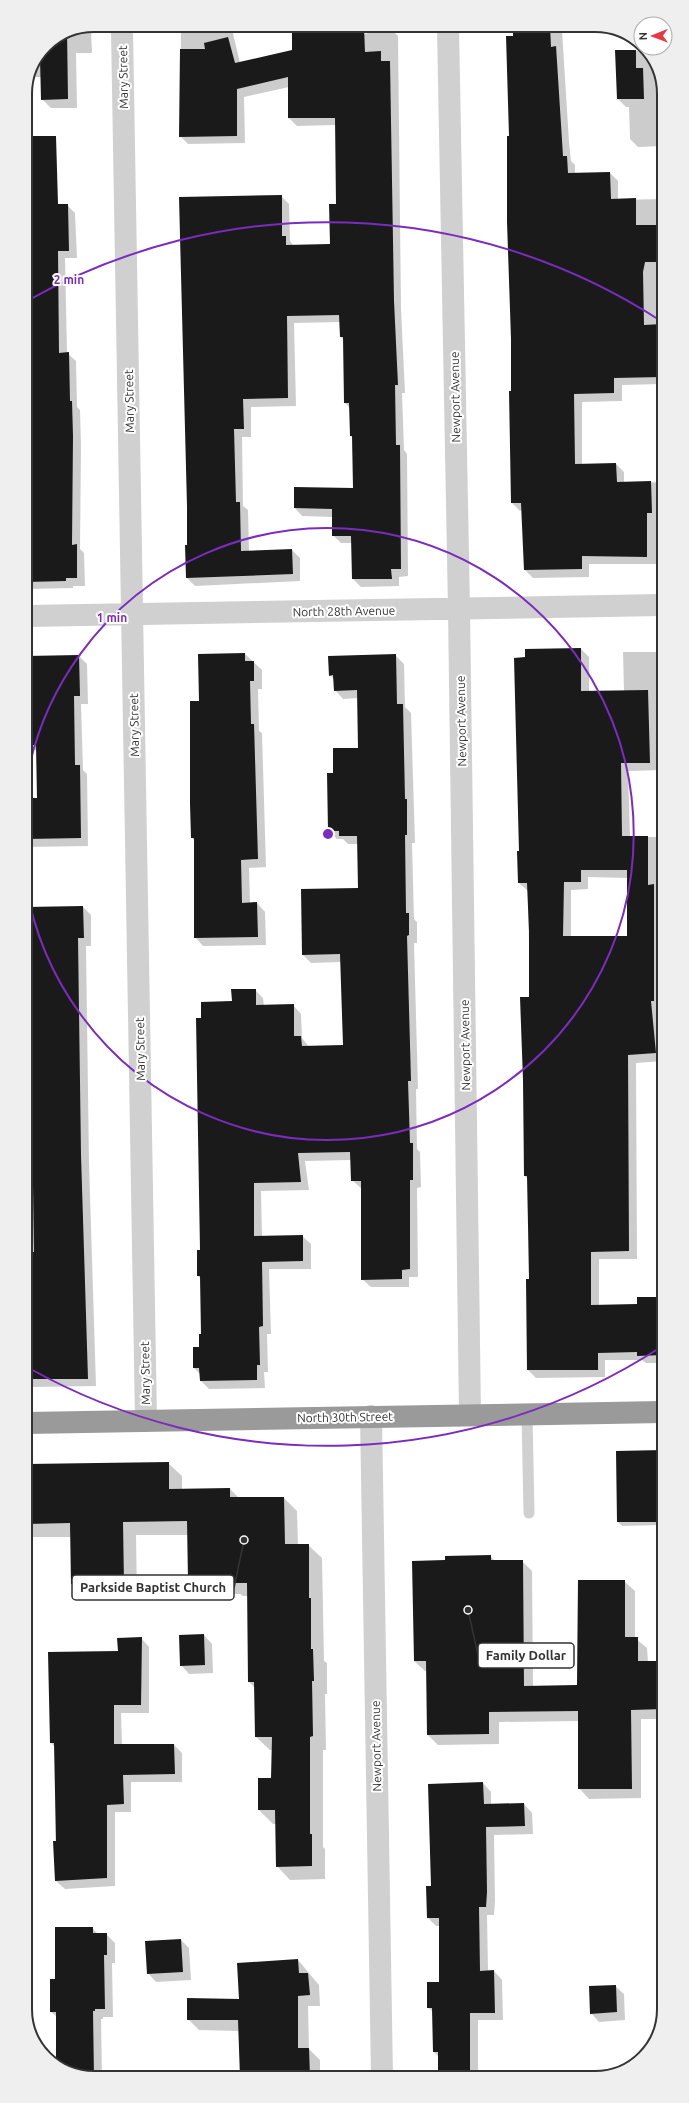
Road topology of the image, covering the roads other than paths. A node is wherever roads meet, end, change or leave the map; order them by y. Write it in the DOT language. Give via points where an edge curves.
graph roads {
  1 [pos="122,32"];
  2 [pos="448,32"];
  3 [pos="657,606"];
  4 [pos="459,609"];
  5 [pos="133,614"];
  6 [pos="32,616"];
  7 [pos="657,1412"];
  8 [pos="527,1414"];
  9 [pos="470,1415"];
  10 [pos="371,1416"];
  11 [pos="146,1421"];
  12 [pos="32,1423"];
  13 [pos="529,1513"];
  14 [pos="382,2071"];
  1 -- 5 [label="street, Mary Street"];
  2 -- 4 [label="street, Newport Avenue"];
  3 -- 4 [label="street, North 28th Avenue"];
  4 -- 5 [label="street, North 28th Avenue"];
  4 -- 9 [label="street, Newport Avenue"];
  5 -- 6 [label="street, North 28th Avenue"];
  5 -- 11 [label="street, Mary Street"];
  7 -- 8 [label="highway, North 30th Street"];
  8 -- 9 [label="highway, North 30th Street"];
  8 -- 13 [label="lane"];
  9 -- 10 [label="highway, North 30th Street"];
  10 -- 11 [label="highway, North 30th Street"];
  10 -- 14 [label="street, Newport Avenue"];
  11 -- 12 [label="highway, North 30th Street"];
}
